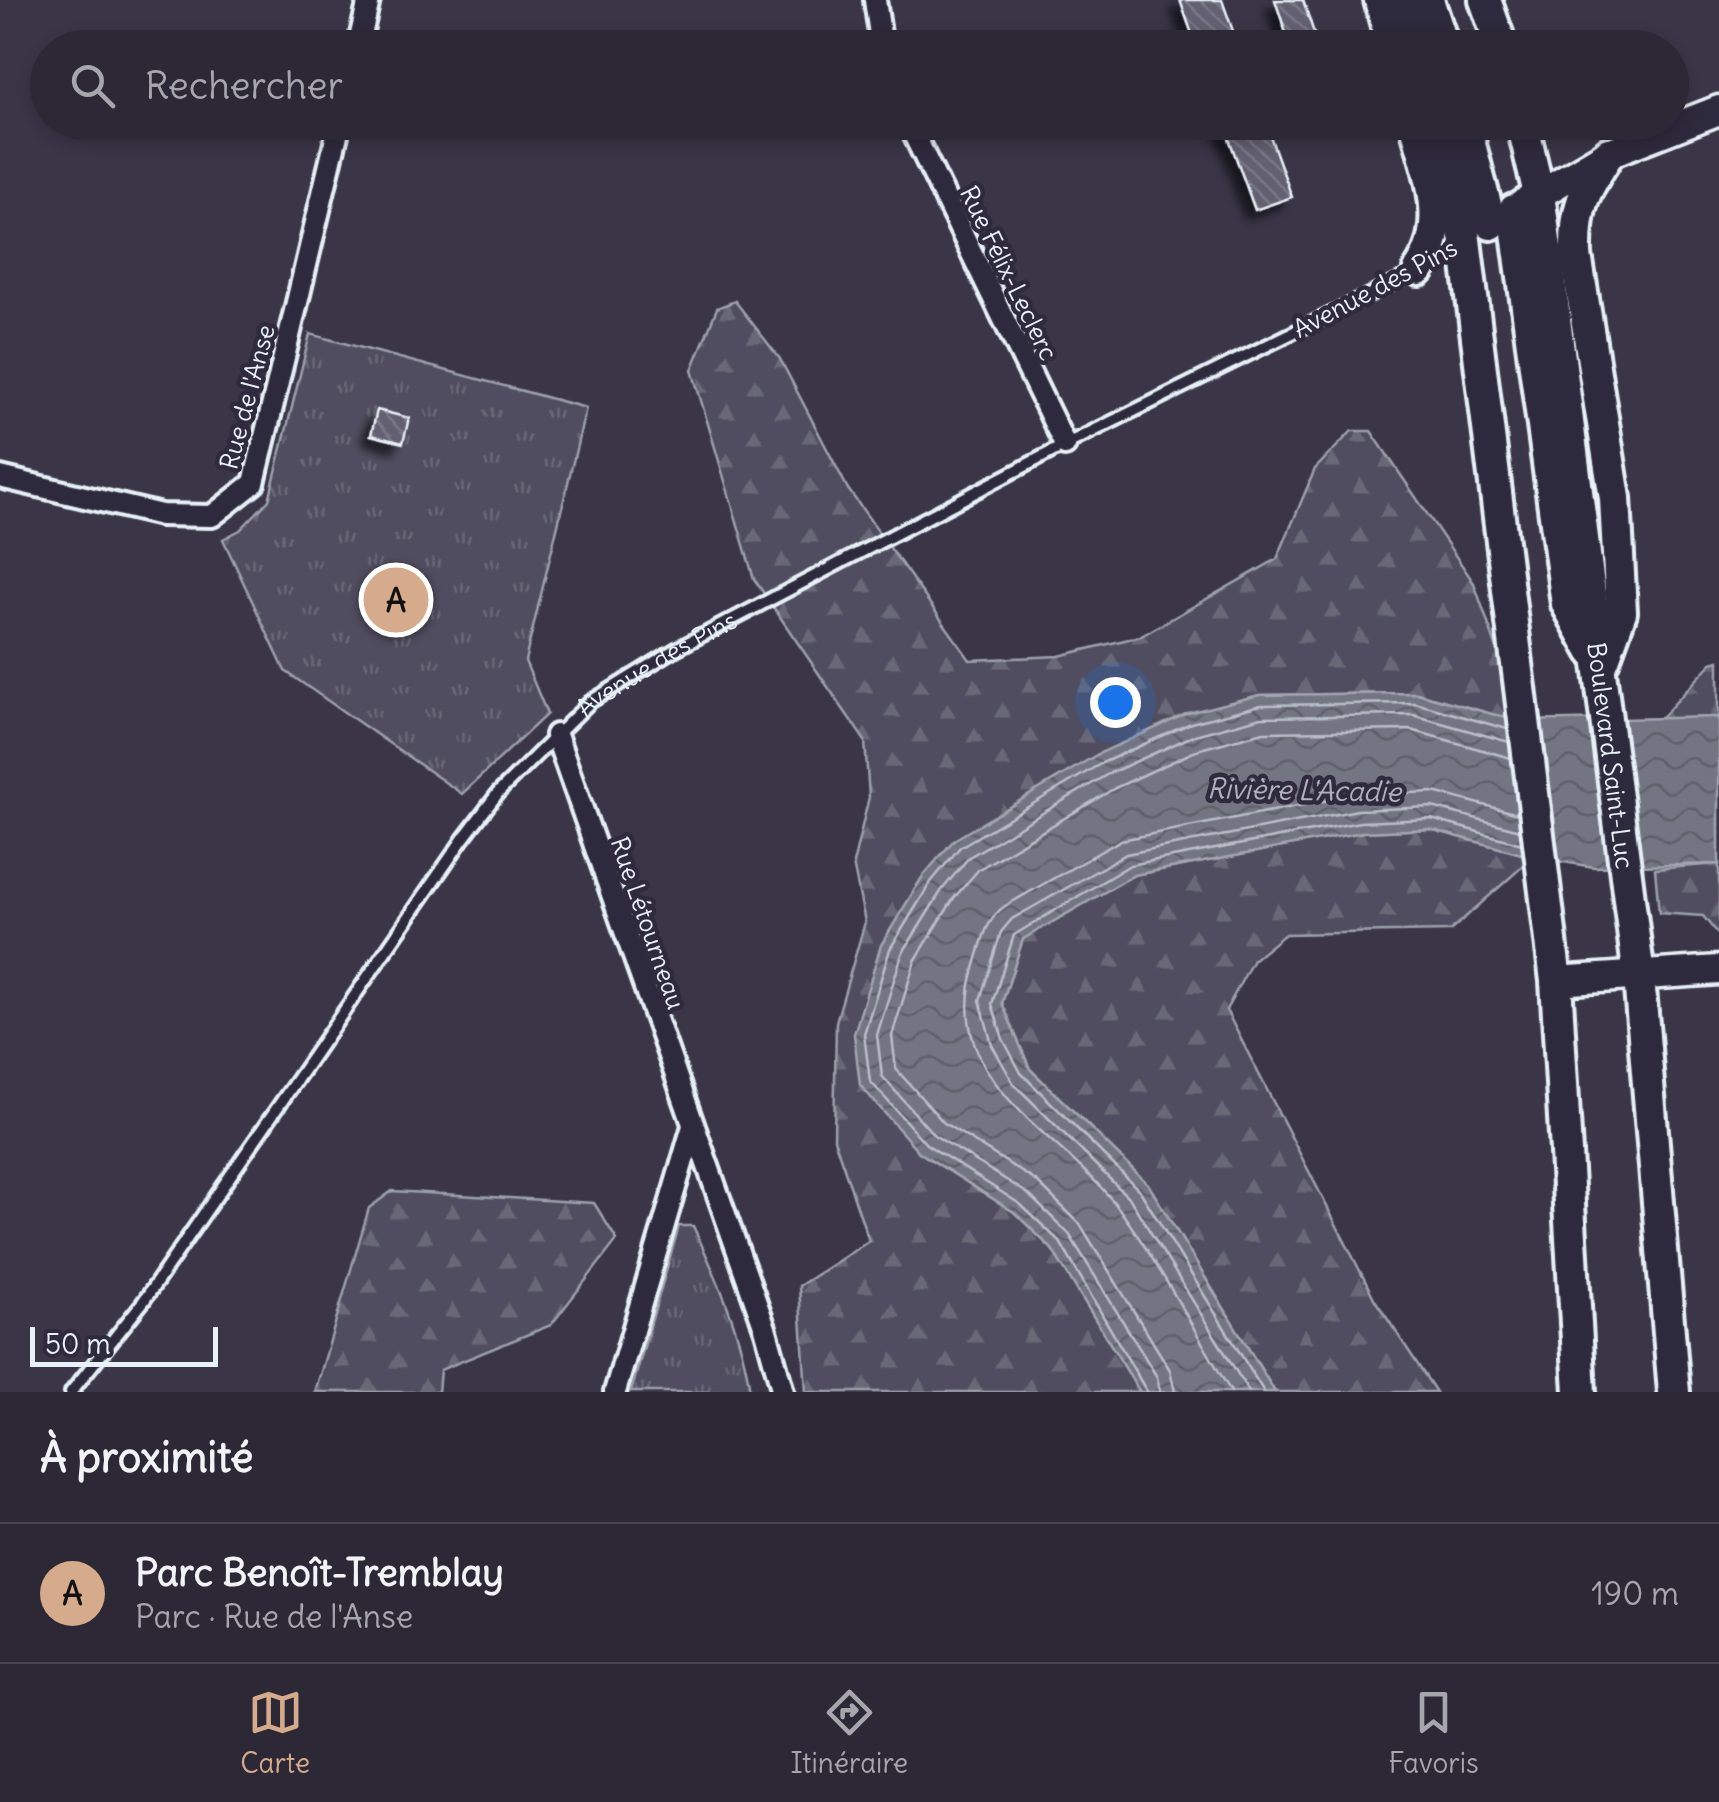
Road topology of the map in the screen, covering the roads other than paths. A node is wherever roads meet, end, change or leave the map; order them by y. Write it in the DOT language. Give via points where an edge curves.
graph roads {
  1 [pos="370,0"];
  2 [pos="874,0"];
  3 [pos="1380,0"];
  4 [pos="1403,0"];
  5 [pos="1428,0"];
  6 [pos="1486,0"];
  7 [pos="362,30"];
  8 [pos="879,30"];
  9 [pos="1389,30"];
  10 [pos="1412,30"];
  11 [pos="1438,30"];
  12 [pos="1496,30"];
  13 [pos="1719,110"];
  14 [pos="1689,122"];
  15 [pos="336,140"];
  16 [pos="917,140"];
  17 [pos="1420,140"];
  18 [pos="1442,140"];
  19 [pos="1475,140"];
  20 [pos="1521,140"];
  21 [pos="1642,140"];
  22 [pos="1609,153"];
  23 [pos="1515,209"];
  24 [pos="1465,240"];
  25 [pos="1419,270"];
  26 [pos="1065,445"];
  27 [pos="0,476"];
  28 [pos="1602,666"];
  29 [pos="556,735"];
  30 [pos="1719,970"];
  31 [pos="1639,977"];
  32 [pos="1556,981"];
  33 [pos="693,1126"];
  34 [pos="72,1392"];
  35 [pos="615,1392"];
  36 [pos="783,1392"];
  37 [pos="1580,1392"];
  38 [pos="1674,1392"];
  1 -- 7 [label="street"];
  2 -- 8 [label="street"];
  3 -- 9 [label="main road"];
  4 -- 10 [label="main road"];
  5 -- 11 [label="main road"];
  6 -- 12 [label="main road"];
  13 -- 14 [label="street, Avenue des Pins"];
  15 -- 27 [label="street, Rue de l'Anse" via="254,483 212,516 161,515"];
  16 -- 26 [label="street, Rue Félix-Leclerc"];
  17 -- 25 [label="main road" via="1438,229"];
  18 -- 24 [label="main road"];
  19 -- 23 [label="main road"];
  20 -- 23 [label="main road"];
  21 -- 22 [label="street, Avenue des Pins"];
  22 -- 23 [label="street, Avenue des Pins"];
  22 -- 28 [label="main road" via="1581,197 1575,220 1614,498 1621,612"];
  23 -- 24 [label="street, Avenue des Pins"];
  23 -- 28 [label="main road" via="1567,604"];
  24 -- 25 [label="lane, Avenue des Pins"];
  24 -- 32 [label="main road"];
  25 -- 26 [label="lane, Avenue des Pins"];
  26 -- 29 [label="lane, Avenue des Pins" via="676,649 590,702"];
  28 -- 31 [label="main road, Boulevard Saint-Luc"];
  29 -- 33 [label="street, Rue Létourneau"];
  29 -- 34 [label="lane, Avenue des Pins" via="463,839 143,1302"];
  30 -- 31 [label="street"];
  31 -- 32 [label="street"];
  31 -- 38 [label="main road, Boulevard Saint-Luc"];
  32 -- 37 [label="main road"];
  33 -- 35 [label="street"];
  33 -- 36 [label="street, Rue Létourneau"];
}
